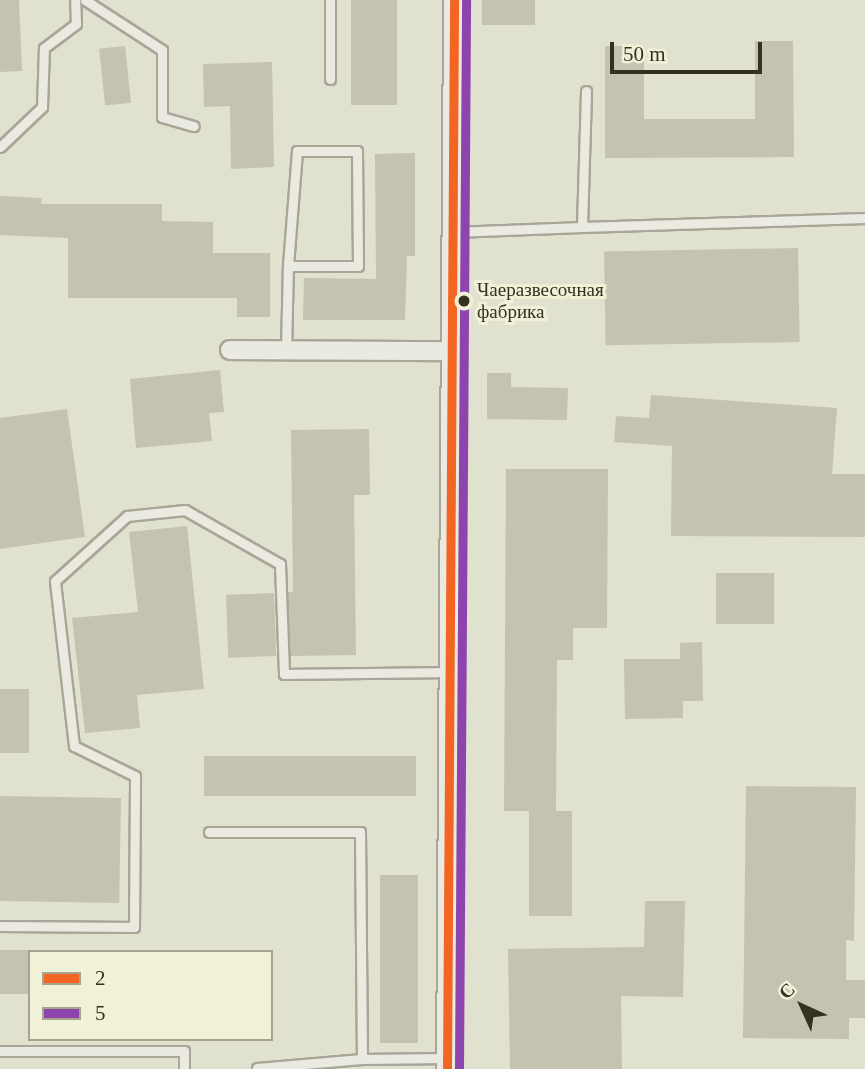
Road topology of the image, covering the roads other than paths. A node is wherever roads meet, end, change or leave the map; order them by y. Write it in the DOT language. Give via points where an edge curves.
graph roads {
  1 [pos="75,0"];
  2 [pos="85,0"];
  3 [pos="330,0"];
  4 [pos="453,0"];
  5 [pos="330,79"];
  6 [pos="586,91"];
  7 [pos="194,126"];
  8 [pos="0,147"];
  9 [pos="865,218"];
  10 [pos="582,227"];
  11 [pos="452,232"];
  12 [pos="288,266"];
  13 [pos="230,350"];
  14 [pos="286,351"];
  15 [pos="451,351"];
  16 [pos="449,672"];
  17 [pos="209,832"];
  18 [pos="0,926"];
  19 [pos="0,1051"];
  20 [pos="362,1059"];
  21 [pos="447,1064"];
  22 [pos="257,1068"];
  23 [pos="184,1069"];
  1 -- 8 [label="lane" via="76,24 44,48 42,107"];
  2 -- 7 [label="lane" via="162,50 162,117"];
  3 -- 5 [label="lane"];
  4 -- 11 [label="street"];
  6 -- 10 [label="lane"];
  9 -- 10 [label="lane"];
  10 -- 11 [label="lane"];
  11 -- 15 [label="street"];
  12 -- 12 [label="lane" via="297,151 357,151 358,266"];
  12 -- 14 [label="lane"];
  13 -- 14 [label="street"];
  14 -- 15 [label="street"];
  15 -- 16 [label="street"];
  16 -- 18 [label="lane" via="284,674 280,564 185,510 127,516 55,581 74,746 135,776 134,928"];
  16 -- 21 [label="street"];
  17 -- 20 [label="lane" via="360,832"];
  19 -- 23 [label="lane" via="184,1051"];
  20 -- 21 [label="lane"];
  20 -- 22 [label="lane"];
}
